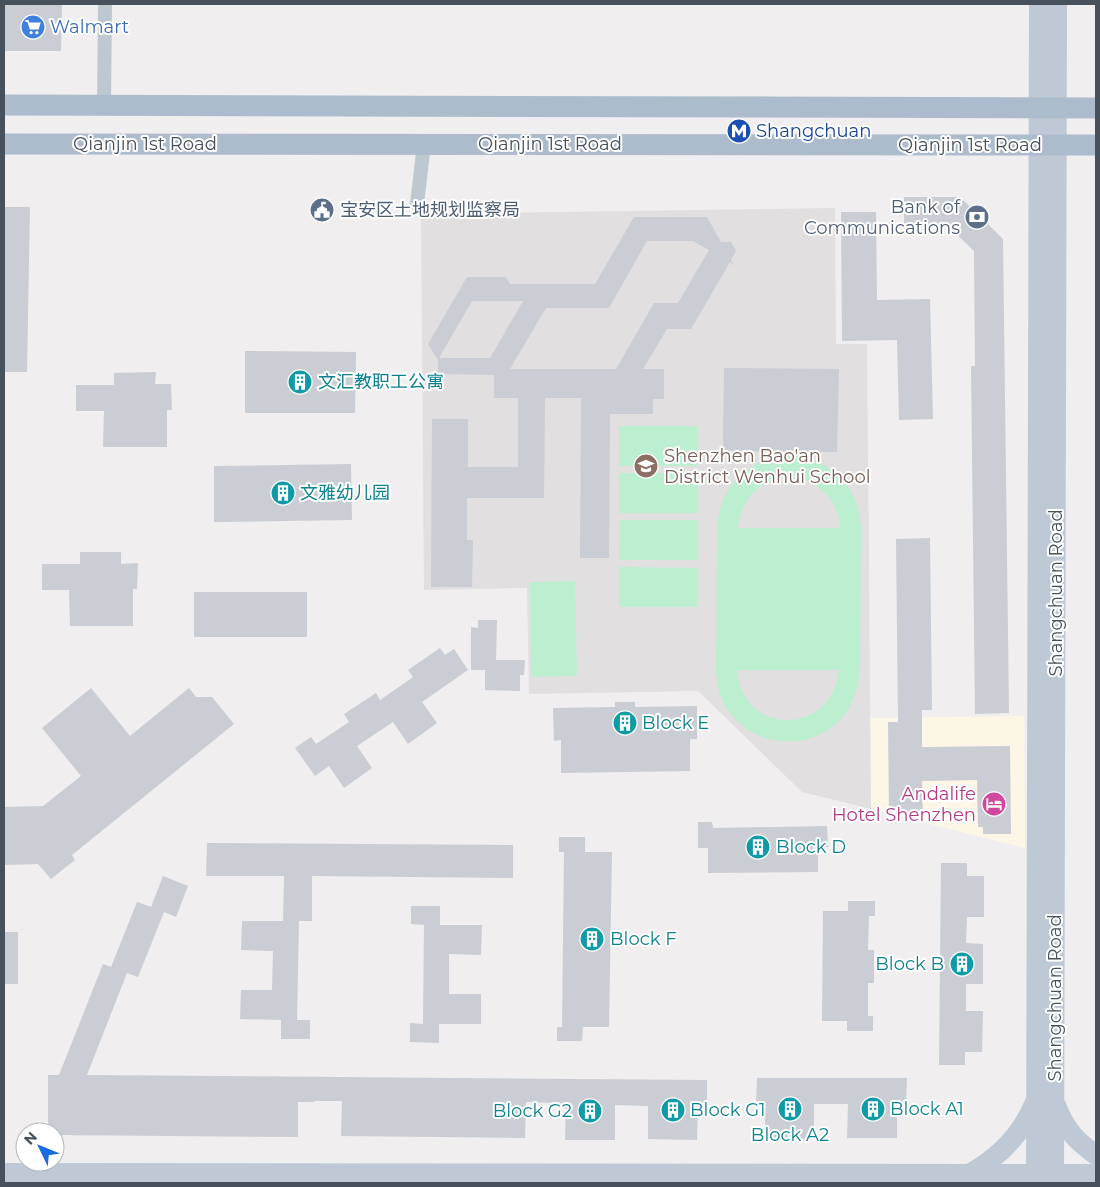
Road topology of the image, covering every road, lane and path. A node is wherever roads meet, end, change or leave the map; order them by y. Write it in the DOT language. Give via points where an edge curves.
graph roads {
  1 [pos="105,4"];
  2 [pos="1039,4"];
  3 [pos="1057,4"];
  4 [pos="4,105"];
  5 [pos="104,106"];
  6 [pos="1048,108"];
  7 [pos="1096,108"];
  8 [pos="4,144"];
  9 [pos="424,144"];
  10 [pos="1048,145"];
  11 [pos="1096,145"];
  12 [pos="417,204"];
  13 [pos="1045,1100"];
  14 [pos="1096,1155"];
  15 [pos="4,1173"];
  16 [pos="1096,1174"];
  17 [pos="967,1175"];
  18 [pos="533,1179"];
  19 [pos="1045,1179"];
  1 -- 5 [label="street"];
  2 -- 6 [label="main road, Shangchuan Road"];
  3 -- 6 [label="main road, Shangchuan Road"];
  4 -- 5 [label="main road"];
  5 -- 6 [label="main road"];
  6 -- 7 [label="main road"];
  6 -- 10 [label="main road, Shangchuan Road"];
  8 -- 9 [label="main road, Qianjin 1st Road"];
  9 -- 10 [label="main road, Qianjin 1st Road"];
  9 -- 12 [label="street"];
  10 -- 11 [label="main road, Qianjin 1st Road"];
  10 -- 13 [label="main road, Shangchuan Road"];
  13 -- 14 [label="main road" via="1072,1135"];
  13 -- 17 [label="main road" via="1006,1147"];
  13 -- 19 [label="main road, Shangchuan Road"];
  15 -- 18 [label="main road"];
  16 -- 19 [label="main road"];
  17 -- 18 [label="main road"];
  17 -- 19 [label="main road"];
}
